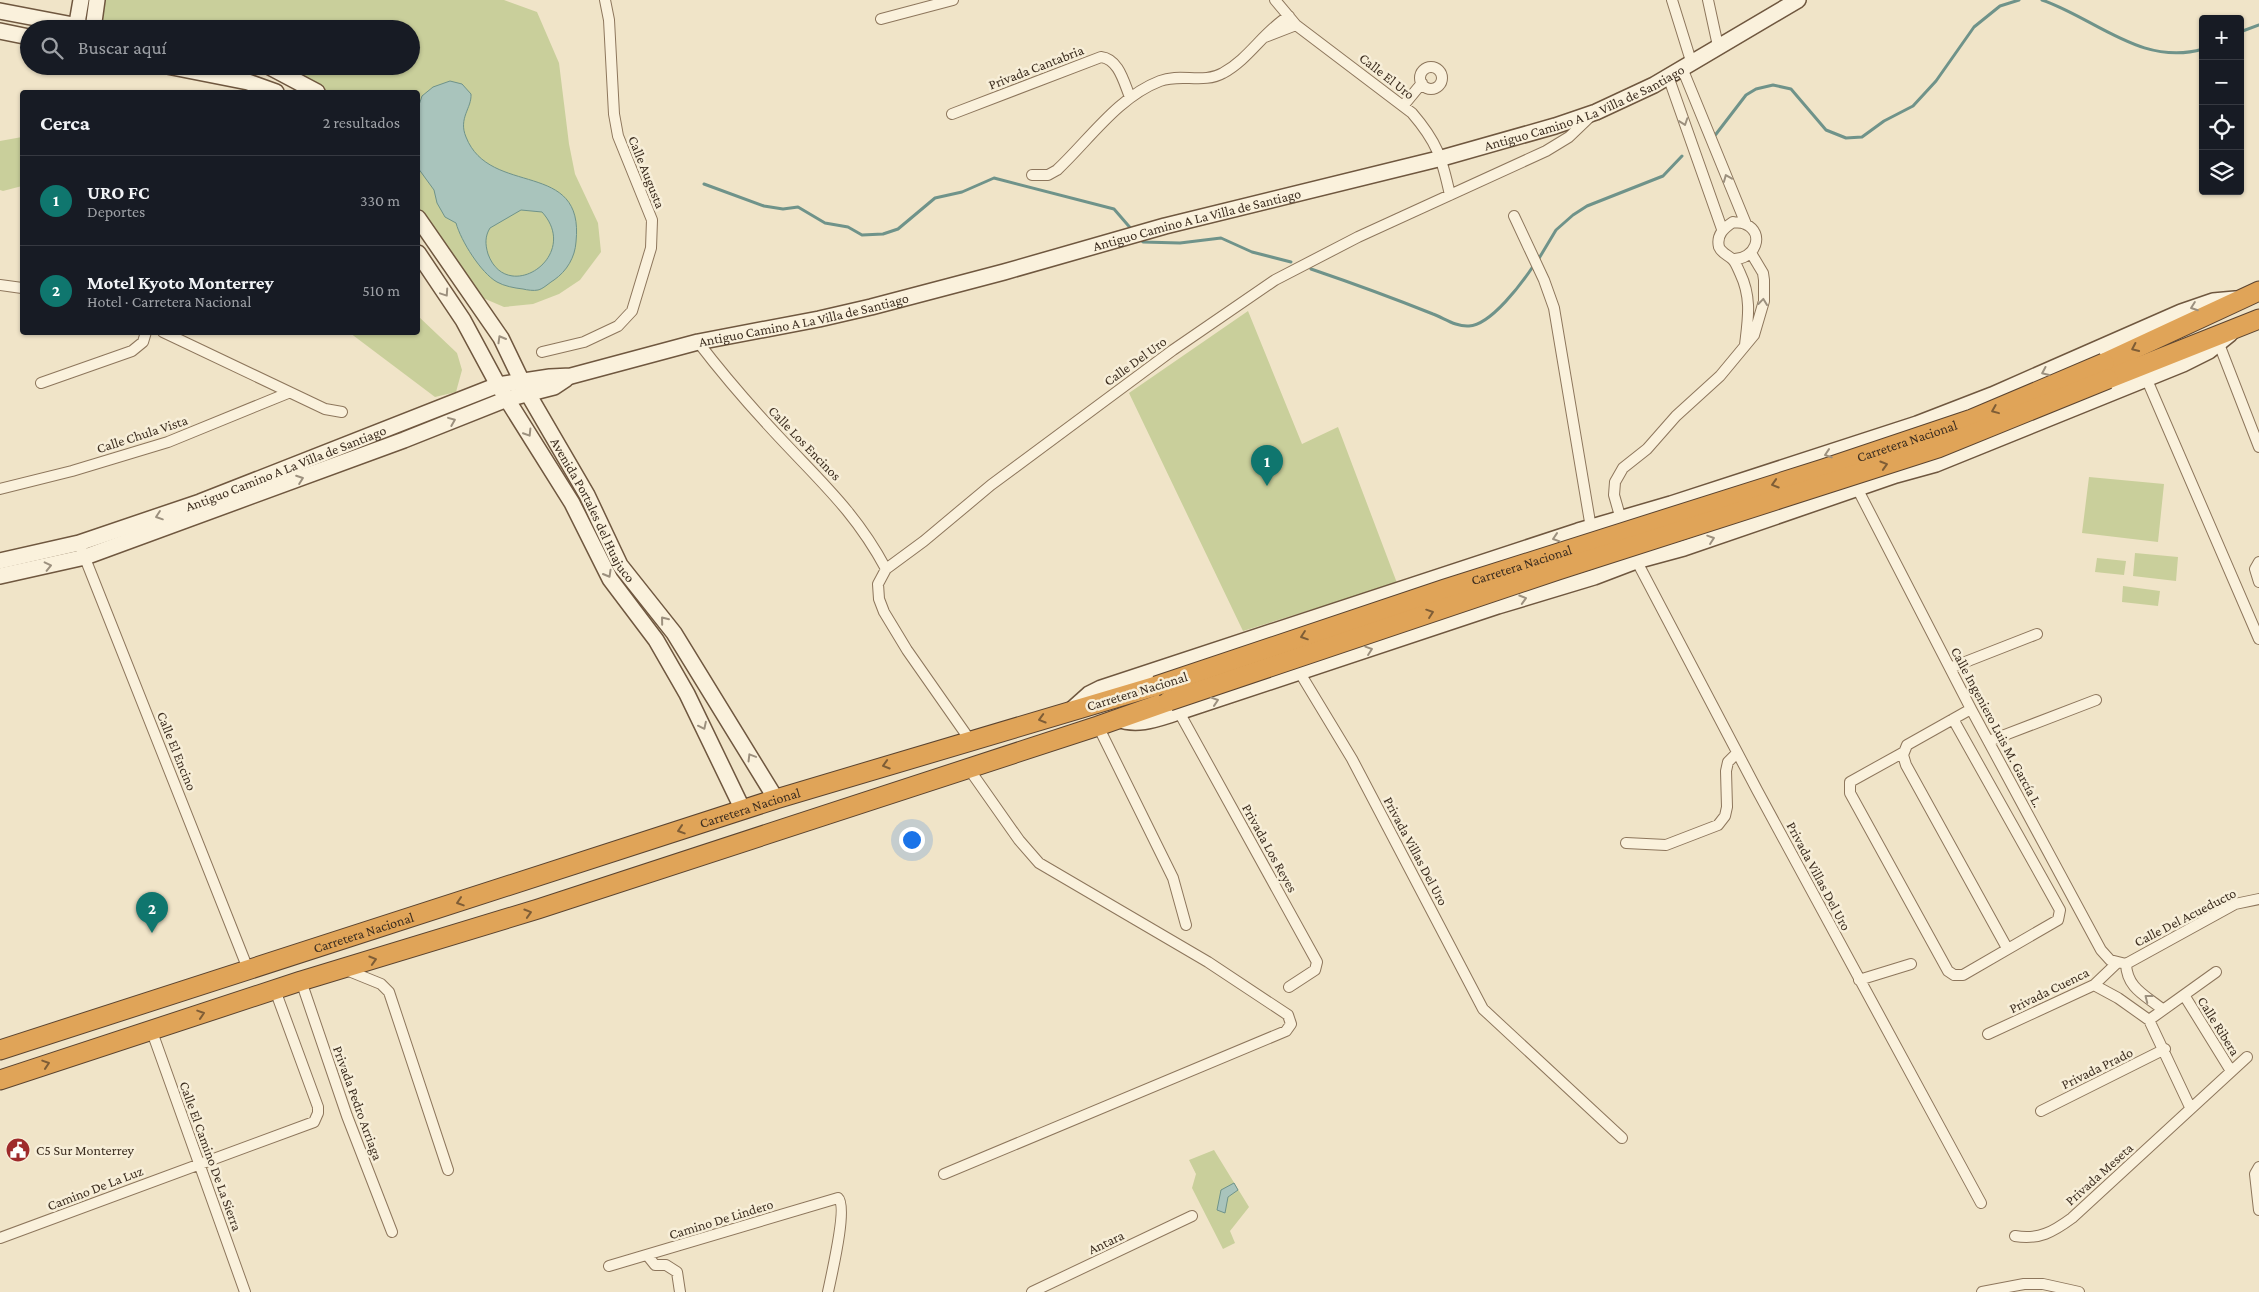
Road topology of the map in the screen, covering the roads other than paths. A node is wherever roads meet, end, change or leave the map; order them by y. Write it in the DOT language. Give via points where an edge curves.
graph roads {
  1 [pos="81,0"];
  2 [pos="97,0"];
  3 [pos="605,0"];
  4 [pos="953,0"];
  5 [pos="1275,0"];
  6 [pos="1672,0"];
  7 [pos="1708,0"];
  8 [pos="1798,0"];
  9 [pos="0,11"];
  10 [pos="1289,16"];
  11 [pos="880,19"];
  12 [pos="43,20"];
  13 [pos="78,20"];
  14 [pos="95,20"];
  15 [pos="1296,25"];
  16 [pos="0,31"];
  17 [pos="20,35"];
  18 [pos="1264,37"];
  19 [pos="1718,46"];
  20 [pos="1687,64"];
  21 [pos="213,75"];
  22 [pos="285,75"];
  23 [pos="1668,76"];
  24 [pos="1422,83"];
  25 [pos="270,90"];
  26 [pos="313,90"];
  27 [pos="1130,97"];
  28 [pos="1403,106"];
  29 [pos="1596,112"];
  30 [pos="952,114"];
  31 [pos="1442,158"];
  32 [pos="1032,175"];
  33 [pos="1450,195"];
  34 [pos="1514,216"];
  35 [pos="420,221"];
  36 [pos="1746,224"];
  37 [pos="1722,229"];
  38 [pos="1751,253"];
  39 [pos="420,256"];
  40 [pos="1733,259"];
  41 [pos="0,285"];
  42 [pos="20,288"];
  43 [pos="2259,291"];
  44 [pos="2242,299"];
  45 [pos="486,316"];
  46 [pos="2259,319"];
  47 [pos="468,328"];
  48 [pos="2234,329"];
  49 [pos="145,335"];
  50 [pos="169,335"];
  51 [pos="698,342"];
  52 [pos="2219,344"];
  53 [pos="1745,346"];
  54 [pos="542,352"];
  55 [pos="2106,371"];
  56 [pos="2148,380"];
  57 [pos="40,384"];
  58 [pos="498,385"];
  59 [pos="525,387"];
  60 [pos="288,393"];
  61 [pos="507,398"];
  62 [pos="342,412"];
  63 [pos="2259,447"];
  64 [pos="1857,488"];
  65 [pos="0,489"];
  66 [pos="1671,504"];
  67 [pos="1620,518"];
  68 [pos="1584,529"];
  69 [pos="1684,548"];
  70 [pos="82,550"];
  71 [pos="0,561"];
  72 [pos="1636,561"];
  73 [pos="2259,562"];
  74 [pos="886,568"];
  75 [pos="0,576"];
  76 [pos="1594,578"];
  77 [pos="2259,582"];
  78 [pos="2037,634"];
  79 [pos="2259,639"];
  80 [pos="1950,668"];
  81 [pos="1300,673"];
  82 [pos="708,684"];
  83 [pos="687,694"];
  84 [pos="2096,700"];
  85 [pos="1174,706"];
  86 [pos="1971,709"];
  87 [pos="1070,711"];
  88 [pos="1953,720"];
  89 [pos="1098,726"];
  90 [pos="970,740"];
  91 [pos="1989,741"];
  92 [pos="1904,752"];
  93 [pos="1737,753"];
  94 [pos="969,769"];
  95 [pos="776,798"];
  96 [pos="743,810"];
  97 [pos="1626,843"];
  98 [pos="2259,899"];
  99 [pos="1186,925"];
  100 [pos="2007,948"];
  101 [pos="1911,964"];
  102 [pos="2121,964"];
  103 [pos="248,969"];
  104 [pos="343,969"];
  105 [pos="2216,972"];
  106 [pos="1859,980"];
  107 [pos="301,981"];
  108 [pos="2094,986"];
  109 [pos="2133,986"];
  110 [pos="1289,987"];
  111 [pos="275,990"];
  112 [pos="2184,995"];
  113 [pos="2118,998"];
  114 [pos="2162,1009"];
  115 [pos="2149,1020"];
  116 [pos="151,1029"];
  117 [pos="1988,1034"];
  118 [pos="0,1050"];
  119 [pos="2165,1050"];
  120 [pos="2247,1057"];
  121 [pos="2230,1071"];
  122 [pos="0,1080"];
  123 [pos="2190,1107"];
  124 [pos="2041,1111"];
  125 [pos="1622,1138"];
  126 [pos="199,1163"];
  127 [pos="2259,1167"];
  128 [pos="448,1170"];
  129 [pos="944,1174"];
  130 [pos="1981,1203"];
  131 [pos="2259,1210"];
  132 [pos="1192,1216"];
  133 [pos="392,1232"];
  134 [pos="2015,1236"];
  135 [pos="0,1238"];
  136 [pos="647,1255"];
  137 [pos="609,1266"];
  138 [pos="2024,1288"];
  139 [pos="2042,1288"];
  140 [pos="245,1292"];
  141 [pos="680,1292"];
  142 [pos="828,1292"];
  143 [pos="1032,1292"];
  144 [pos="1982,1292"];
  145 [pos="2079,1292"];
  1 -- 13 [label="street"];
  2 -- 14 [label="street"];
  3 -- 54 [label="street, Calle Augusta" via="618,136 652,220 651,248 632,311 618,326 584,342"];
  4 -- 11 [label="street"];
  5 -- 10 [label="street, Calle El Uro"];
  6 -- 20 [label="street"];
  7 -- 19 [label="street"];
  8 -- 19 [label="street, Antiguo Camino A La Villa de Santiago"];
  9 -- 12 [label="street"];
  10 -- 15 [label="street, Calle El Uro"];
  10 -- 18 [label="street"];
  15 -- 18 [label="street"];
  15 -- 28 [label="street, Calle El Uro"];
  16 -- 17 [label="street"];
  18 -- 27 [label="street" via="1224,73 1203,79 1161,80"];
  19 -- 20 [label="street, Antiguo Camino A La Villa de Santiago"];
  20 -- 23 [label="street, Antiguo Camino A La Villa de Santiago"];
  36 -- 20 [label="street, one-way"];
  21 -- 25 [label="street"];
  22 -- 26 [label="street"];
  23 -- 29 [label="street, Antiguo Camino A La Villa de Santiago"];
  23 -- 37 [label="street, one-way"];
  24 -- 28 [label="street"];
  27 -- 30 [label="street, Privada Cantabria" via="1117,68 1101,57"];
  27 -- 32 [label="street" via="1057,170 1048,175"];
  28 -- 31 [label="street, Calle El Uro" via="1426,129"];
  29 -- 31 [label="street, Antiguo Camino A La Villa de Santiago"];
  29 -- 33 [label="street, Calle Del Uro" via="1569,137 1546,151"];
  31 -- 33 [label="street, Calle El Uro"];
  31 -- 51 [label="street, Antiguo Camino A La Villa de Santiago" via="1136,234 836,315"];
  33 -- 74 [label="street, Calle Del Uro" via="1275,280 1173,350 990,485 924,541"];
  34 -- 68 [label="street" via="1554,308"];
  35 -- 45 [label="street, Avenida Portales del Huajuco"];
  36 -- 37 [label="street" via="1733,222"];
  36 -- 38 [label="street" via="1755,237"];
  37 -- 40 [label="street" via="1720,247"];
  38 -- 40 [label="street" via="1746,258"];
  53 -- 38 [label="street, Privada Villas Del Uro, one-way" via="1758,326 1764,301 1763,273"];
  39 -- 47 [label="street, Avenida Portales del Huajuco, one-way"];
  40 -- 53 [label="street" via="1747,287 1749,301"];
  41 -- 42 [label="street"];
  43 -- 44 [label="highway, Carretera Nacional"];
  44 -- 55 [label="highway, Carretera Nacional, one-way"];
  44 -- 66 [label="street, one-way" via="2198,305 1918,424"];
  45 -- 47 [label="street"];
  59 -- 45 [label="street, Avenida Portales del Huajuco, one-way" via="501,338"];
  46 -- 48 [label="highway, Carretera Nacional"];
  47 -- 58 [label="street, Avenida Portales del Huajuco"];
  48 -- 52 [label="street"];
  48 -- 55 [label="highway, Carretera Nacional"];
  49 -- 57 [label="street" via="143,342 132,351"];
  50 -- 60 [label="street"];
  51 -- 59 [label="street, Antiguo Camino A La Villa de Santiago" via="571,376 554,387"];
  51 -- 74 [label="street, Calle Los Encinos" via="758,414 831,490 867,535"];
  52 -- 56 [label="street"];
  52 -- 63 [label="street"];
  53 -- 67 [label="street, Privada Villas Del Uro" via="1720,376 1647,448 1622,468 1615,482 1614,495"];
  85 -- 55 [label="highway, Carretera Nacional, one-way, bridge" via="1558,570 1938,448"];
  55 -- 87 [label="highway, Carretera Nacional, one-way, bridge" via="1823,469 1444,589 1156,686"];
  56 -- 64 [label="street" via="1964,454"];
  56 -- 79 [label="street"];
  58 -- 59 [label="street, Antiguo Camino A La Villa de Santiago"];
  58 -- 61 [label="street, Avenida Portales del Huajuco"];
  58 -- 70 [label="street, Antiguo Camino A La Villa de Santiago, one-way"];
  59 -- 61 [label="street, Antiguo Camino A La Villa de Santiago"];
  82 -- 59 [label="street, Avenida Portales del Huajuco, one-way" via="674,632 620,565 586,495"];
  60 -- 62 [label="street" via="325,409"];
  60 -- 65 [label="street, Calle Chula Vista" via="168,442"];
  70 -- 61 [label="street, Antiguo Camino A La Villa de Santiago, one-way" via="404,440"];
  61 -- 83 [label="street, Avenida Portales del Huajuco, one-way" via="572,503 610,579 656,640"];
  69 -- 64 [label="street, one-way"];
  64 -- 80 [label="street, Calle Ingeniero Luis M. García L."];
  66 -- 67 [label="street"];
  66 -- 69 [label="street" via="1660,518 1661,536 1675,547"];
  67 -- 68 [label="street"];
  67 -- 72 [label="street, Privada Villas Del Uro"];
  68 -- 76 [label="street" via="1597,550 1599,560"];
  68 -- 87 [label="street, one-way" via="1101,688"];
  69 -- 72 [label="street"];
  70 -- 71 [label="street, Antiguo Camino A La Villa de Santiago"];
  75 -- 70 [label="street, one-way"];
  70 -- 103 [label="street, Calle El Encino"];
  72 -- 76 [label="street"];
  72 -- 93 [label="street, Privada Villas Del Uro"];
  73 -- 77 [label="street" via="2255,569"];
  74 -- 90 [label="street" via="878,584 884,612"];
  81 -- 76 [label="street, one-way" via="1498,606"];
  78 -- 80 [label="street"];
  80 -- 86 [label="street, Calle Ingeniero Luis M. García L."];
  85 -- 81 [label="street, one-way"];
  81 -- 125 [label="street, Privada Villas Del Uro" via="1365,783 1483,1009"];
  82 -- 83 [label="street"];
  95 -- 82 [label="street, Avenida Portales del Huajuco, one-way"];
  83 -- 96 [label="street, Avenida Portales del Huajuco, one-way"];
  84 -- 91 [label="street"];
  85 -- 89 [label="highway, Carretera Nacional"];
  85 -- 110 [label="street, Privada Los Reyes" via="1317,962 1315,970"];
  86 -- 88 [label="street"];
  86 -- 91 [label="street, Calle Ingeniero Luis M. García L."];
  87 -- 90 [label="highway, Carretera Nacional, one-way"];
  88 -- 92 [label="street" via="1907,745"];
  88 -- 100 [label="street" via="2060,910 2058,920"];
  89 -- 94 [label="highway, Carretera Nacional"];
  89 -- 99 [label="street" via="1173,878"];
  90 -- 95 [label="highway, Carretera Nacional, one-way"];
  91 -- 102 [label="street, Calle Ingeniero Luis M. García L." via="2101,950 2110,960"];
  92 -- 100 [label="street" via="1906,765"];
  92 -- 100 [label="street" via="1850,782 1850,792 1948,971 1963,975"];
  93 -- 97 [label="street" via="1728,762 1727,806 1718,825 1666,845"];
  93 -- 106 [label="street, Privada Villas Del Uro"];
  104 -- 94 [label="highway, Carretera Nacional, one-way" via="538,910"];
  94 -- 129 [label="street" via="1039,863 1208,962 1288,1015 1291,1024 1286,1031"];
  95 -- 96 [label="highway, Carretera Nacional"];
  96 -- 103 [label="highway, Carretera Nacional, one-way"];
  98 -- 102 [label="street, Calle Del Acueducto" via="2235,904"];
  101 -- 106 [label="street"];
  102 -- 108 [label="street, Privada Cuenca"];
  102 -- 109 [label="street"];
  103 -- 118 [label="highway, Carretera Nacional"];
  104 -- 107 [label="highway, Carretera Nacional"];
  104 -- 128 [label="street" via="381,984 389,992"];
  105 -- 112 [label="street"];
  106 -- 130 [label="street, Privada Villas Del Uro"];
  107 -- 111 [label="highway, Carretera Nacional"];
  107 -- 133 [label="street, Privada Pedro Arriaga" via="347,1116"];
  108 -- 113 [label="street"];
  108 -- 117 [label="street, Privada Cuenca"];
  109 -- 113 [label="street"];
  114 -- 109 [label="street, one-way"];
  116 -- 111 [label="highway, Carretera Nacional, one-way"];
  111 -- 126 [label="street, Camino De La Luz" via="318,1107 317,1118 308,1125"];
  112 -- 114 [label="street"];
  112 -- 121 [label="street, Calle Ribera"];
  113 -- 115 [label="street"];
  114 -- 115 [label="street"];
  115 -- 119 [label="street"];
  122 -- 116 [label="highway, Carretera Nacional, one-way"];
  116 -- 126 [label="street, Calle El Camino De La Sierra"];
  119 -- 123 [label="street"];
  119 -- 124 [label="street, Privada Prado"];
  120 -- 121 [label="street, Privada Meseta"];
  121 -- 123 [label="street, Privada Meseta"];
  123 -- 134 [label="street, Privada Meseta" via="2124,1171 2052,1232 2039,1237"];
  126 -- 135 [label="street, Camino De La Luz"];
  126 -- 140 [label="street, Calle El Camino De La Sierra"];
  127 -- 131 [label="street" via="2255,1174"];
  132 -- 143 [label="street, Antara"];
  136 -- 137 [label="street, Camino De Lindero"];
  136 -- 141 [label="street" via="655,1266 666,1265 677,1272"];
  136 -- 142 [label="street, Camino De Lindero" via="836,1198 840,1199 841,1221"];
  138 -- 139 [label="street"];
  138 -- 144 [label="street"];
  139 -- 145 [label="street"];
}
